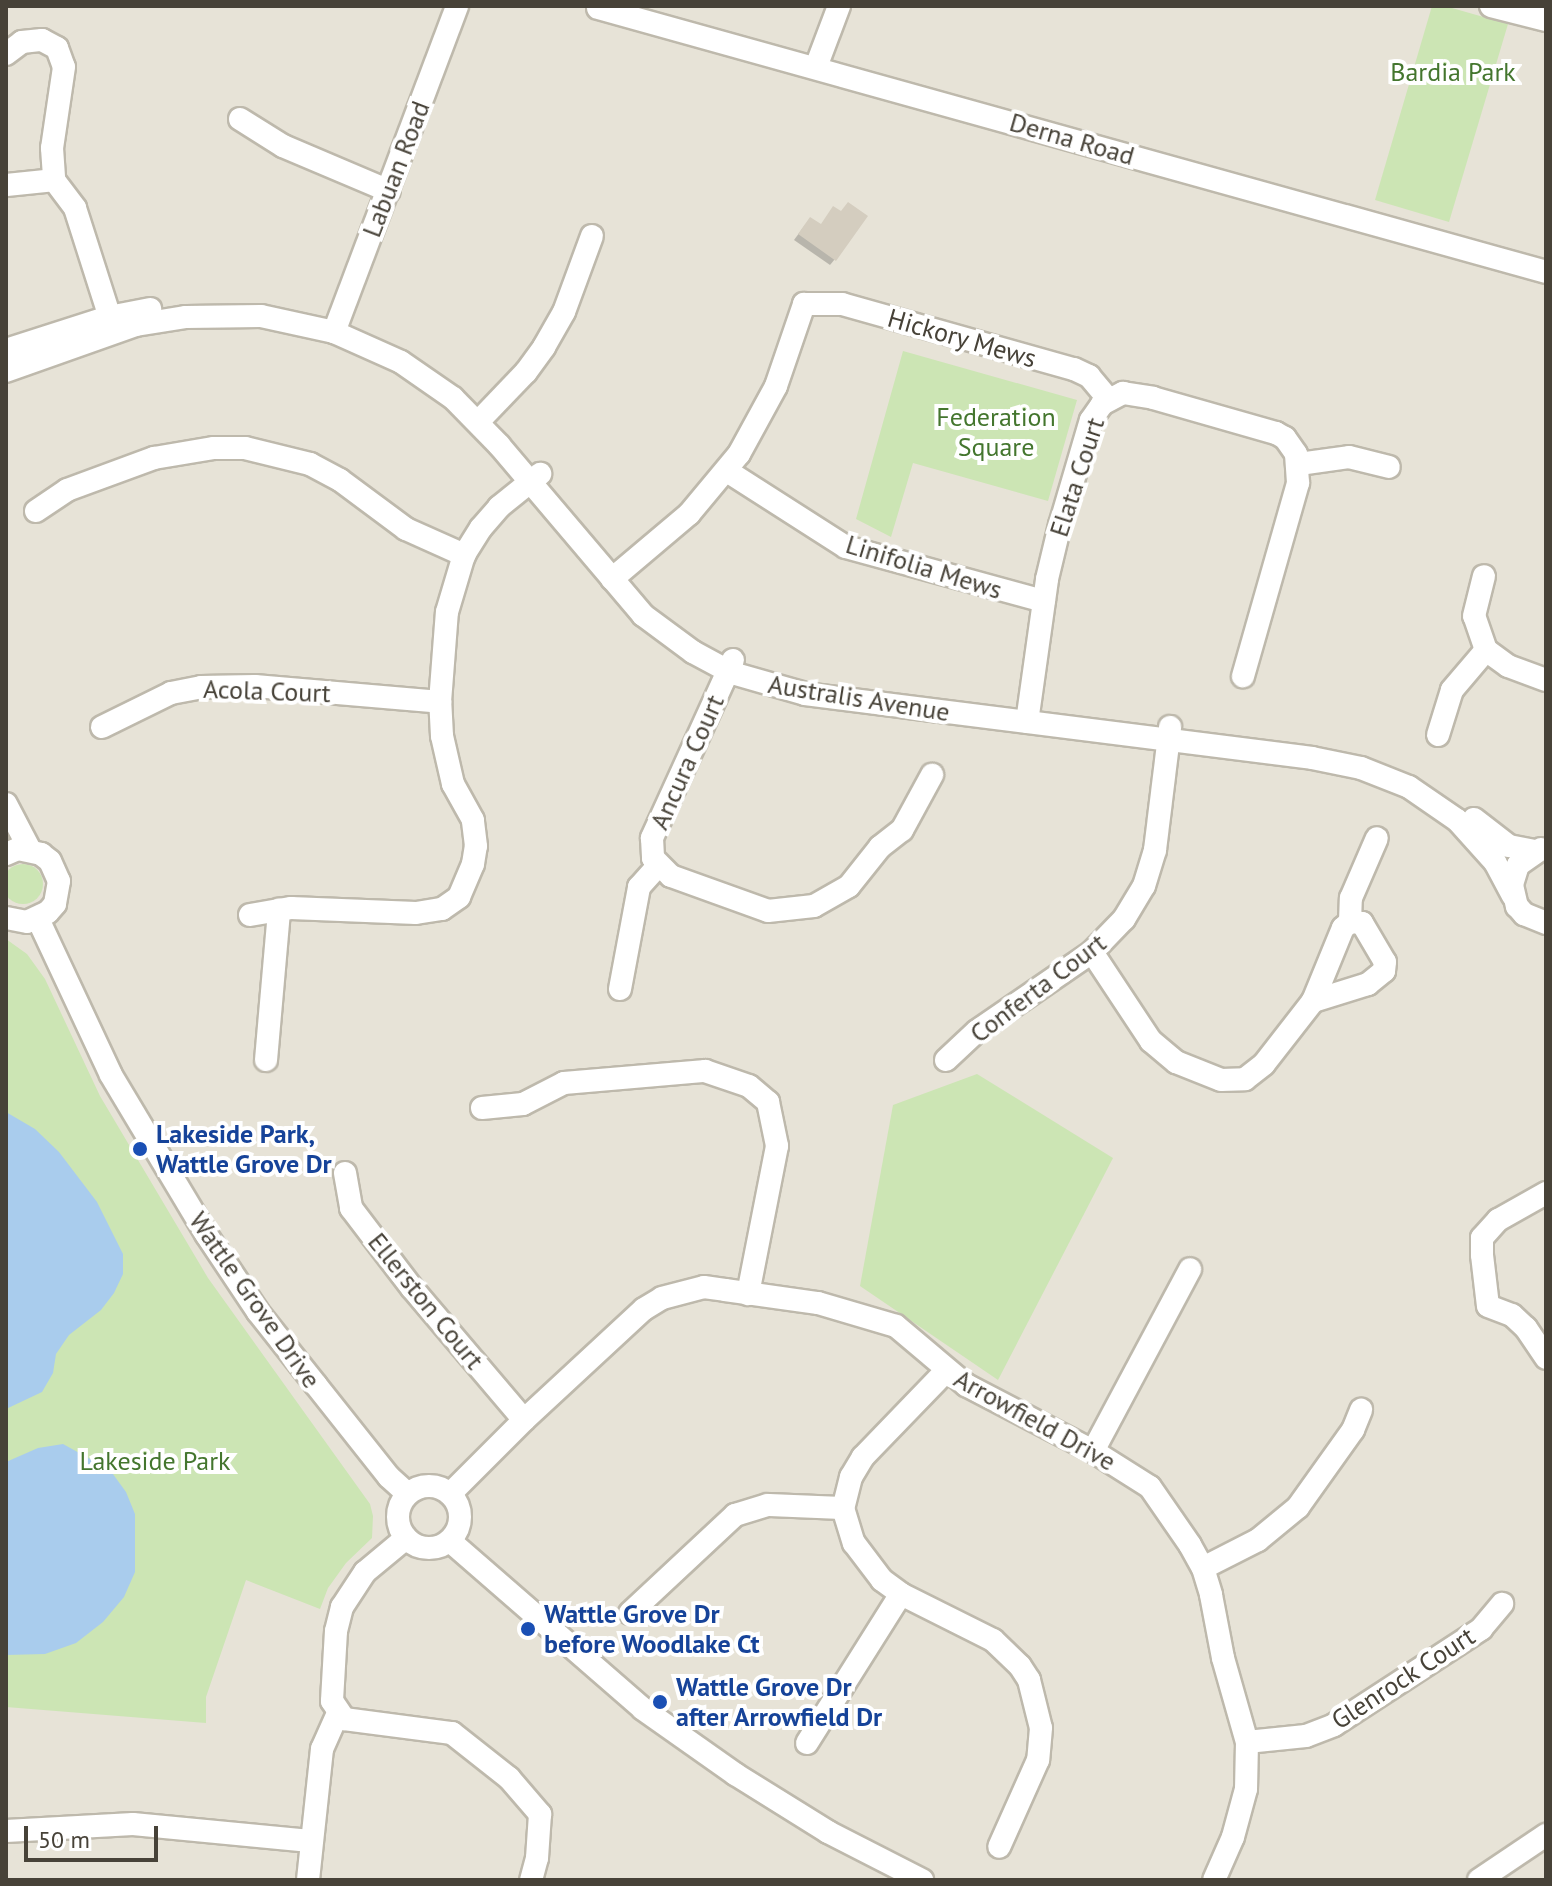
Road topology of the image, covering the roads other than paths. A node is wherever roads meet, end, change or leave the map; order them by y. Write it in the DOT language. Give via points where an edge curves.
graph roads {
  1 [pos="457,6"];
  2 [pos="839,6"];
  3 [pos="1491,6"];
  4 [pos="598,8"];
  5 [pos="1546,20"];
  6 [pos="6,54"];
  7 [pos="816,67"];
  8 [pos="240,119"];
  9 [pos="54,180"];
  10 [pos="6,185"];
  11 [pos="389,191"];
  12 [pos="592,236"];
  13 [pos="1546,272"];
  14 [pos="112,325"];
  15 [pos="336,326"];
  16 [pos="6,350"];
  17 [pos="6,371"];
  18 [pos="1108,399"];
  19 [pos="483,417"];
  20 [pos="1299,464"];
  21 [pos="1389,467"];
  22 [pos="727,471"];
  23 [pos="535,478"];
  24 [pos="36,511"];
  25 [pos="464,555"];
  26 [pos="617,575"];
  27 [pos="1484,576"];
  28 [pos="1044,601"];
  29 [pos="1486,650"];
  30 [pos="730,665"];
  31 [pos="1243,676"];
  32 [pos="1546,680"];
  33 [pos="440,702"];
  34 [pos="1028,716"];
  35 [pos="102,727"];
  36 [pos="1170,733"];
  37 [pos="1438,735"];
  38 [pos="932,775"];
  39 [pos="6,804"];
  40 [pos="1377,838"];
  41 [pos="30,850"];
  42 [pos="1540,850"];
  43 [pos="6,854"];
  44 [pos="658,866"];
  45 [pos="1519,905"];
  46 [pos="279,910"];
  47 [pos="250,915"];
  48 [pos="6,918"];
  49 [pos="38,919"];
  50 [pos="1350,922"];
  51 [pos="1546,923"];
  52 [pos="1546,941"];
  53 [pos="1092,952"];
  54 [pos="620,989"];
  55 [pos="1313,1001"];
  56 [pos="266,1060"];
  57 [pos="946,1060"];
  58 [pos="482,1108"];
  59 [pos="345,1173"];
  60 [pos="1546,1193"];
  61 [pos="1190,1269"];
  62 [pos="748,1294"];
  63 [pos="1546,1358"];
  64 [pos="946,1371"];
  65 [pos="1361,1410"];
  66 [pos="524,1420"];
  67 [pos="1093,1451"];
  68 [pos="408,1494"];
  69 [pos="450,1494"];
  70 [pos="843,1508"];
  71 [pos="406,1538"];
  72 [pos="450,1541"];
  73 [pos="1203,1568"];
  74 [pos="901,1594"];
  75 [pos="1502,1604"];
  76 [pos="630,1613"];
  77 [pos="338,1713"];
  78 [pos="1247,1742"];
  79 [pos="807,1743"];
  80 [pos="6,1831"];
  81 [pos="1546,1835"];
  82 [pos="310,1841"];
  83 [pos="999,1847"];
  84 [pos="1222,1877"];
  85 [pos="308,1880"];
  86 [pos="531,1880"];
  87 [pos="922,1880"];
  88 [pos="1479,1880"];
  1 -- 11 [label="street, Labuan Road"];
  2 -- 7 [label="street"];
  3 -- 5 [label="street"];
  4 -- 7 [label="street, Derna Road"];
  6 -- 9 [label="street" via="22,42 42,40 57,48 64,67 52,148"];
  7 -- 13 [label="street, Derna Road"];
  8 -- 11 [label="street" via="283,146"];
  9 -- 10 [label="street"];
  9 -- 14 [label="street" via="75,208"];
  11 -- 15 [label="street, Labuan Road"];
  12 -- 19 [label="street" via="555,329 526,372"];
  14 -- 15 [label="street, Australis Avenue" via="178,305 237,302 300,310"];
  14 -- 16 [label="street, Australis Avenue"];
  14 -- 17 [label="street, Australis Avenue"];
  15 -- 19 [label="street, Australis Avenue" via="389,342 426,363"];
  18 -- 20 [label="street, Elata Court" via="1141,394 1276,433 1292,446"];
  18 -- 22 [label="street, Hickory Mews" via="1089,376 1074,369 842,304 804,304 776,386"];
  18 -- 28 [label="street, Elata Court" via="1087,433 1054,545"];
  19 -- 23 [label="street, Australis Avenue"];
  20 -- 21 [label="street" via="1349,457"];
  20 -- 31 [label="street"];
  22 -- 26 [label="street" via="682,521"];
  22 -- 28 [label="street, Linifolia Mews" via="846,547"];
  23 -- 25 [label="street" via="499,507"];
  23 -- 26 [label="street, Australis Avenue"];
  24 -- 25 [label="street" via="67,490 154,458 245,448 310,464 406,529"];
  25 -- 33 [label="street" via="447,612"];
  26 -- 30 [label="street, Australis Avenue" via="652,622"];
  27 -- 29 [label="street" via="1474,616"];
  28 -- 34 [label="street, Elata Court"];
  29 -- 32 [label="street" via="1508,666"];
  29 -- 37 [label="street" via="1452,690"];
  30 -- 34 [label="street, Australis Avenue" via="814,684"];
  30 -- 44 [label="street, Ancura Court" via="652,838"];
  33 -- 35 [label="street, Acola Court" via="255,686 201,687 171,693"];
  33 -- 46 [label="street" via="445,762 473,820 476,846 459,897 442,909 416,913"];
  34 -- 36 [label="street, Australis Avenue"];
  36 -- 42 [label="street, Australis Avenue" via="1327,747 1369,757 1435,789 1509,846"];
  36 -- 45 [label="street, Australis Avenue" via="1330,760 1392,779 1440,806 1472,833"];
  36 -- 53 [label="street, Conferta Court" via="1147,877 1124,919"];
  38 -- 44 [label="street, Ancura Court" via="902,830 880,847 849,886 814,906 768,911 679,880"];
  39 -- 41 [label="street"];
  40 -- 50 [label="street" via="1351,898"];
  41 -- 43 [label="street"];
  41 -- 49 [label="street" via="50,861 59,881 55,904"];
  42 -- 45 [label="street" via="1525,857 1514,875"];
  44 -- 54 [label="street, Ancura Court" via="639,887"];
  45 -- 51 [label="street"];
  45 -- 52 [label="street, Australis Avenue"];
  46 -- 47 [label="street"];
  46 -- 56 [label="street"];
  48 -- 49 [label="street"];
  49 -- 68 [label="street, Wattle Grove Drive" via="111,1075 211,1241 258,1312"];
  50 -- 55 [label="street"];
  50 -- 55 [label="street" via="1365,926 1385,968 1368,984"];
  53 -- 55 [label="street" via="1151,1041 1176,1062 1221,1080 1238,1081 1257,1071"];
  53 -- 57 [label="street, Conferta Court" via="977,1031"];
  58 -- 62 [label="street" via="523,1104 564,1083 705,1071 749,1086 768,1102 777,1146"];
  59 -- 66 [label="street, Ellerston Court" via="351,1208"];
  60 -- 63 [label="street" via="1498,1220 1482,1238 1488,1306 1512,1315"];
  61 -- 67 [label="street"];
  62 -- 64 [label="street, Arrowfield Drive" via="818,1303 896,1326"];
  62 -- 66 [label="street, Arrowfield Drive" via="704,1287 662,1298"];
  64 -- 67 [label="street, Arrowfield Drive" via="996,1403"];
  64 -- 70 [label="street" via="863,1457"];
  65 -- 73 [label="street" via="1353,1430 1298,1507 1258,1540"];
  66 -- 69 [label="street, Arrowfield Drive"];
  67 -- 73 [label="street, Arrowfield Drive" via="1150,1487"];
  68 -- 69 [label="street" via="425,1486"];
  68 -- 71 [label="street" via="398,1515"];
  69 -- 72 [label="street" via="461,1517"];
  70 -- 74 [label="street" via="864,1560"];
  70 -- 76 [label="street" via="768,1505 735,1515"];
  71 -- 72 [label="street" via="432,1549"];
  71 -- 77 [label="street" via="365,1572 342,1607 331,1686"];
  72 -- 87 [label="street" via="643,1709 828,1832"];
  73 -- 78 [label="street, Arrowfield Drive"];
  74 -- 79 [label="street"];
  74 -- 83 [label="street" via="993,1640 1020,1666 1032,1688 1041,1728 1038,1760"];
  75 -- 78 [label="street, Glenrock Court" via="1481,1629 1334,1725 1306,1736"];
  77 -- 82 [label="street" via="322,1749"];
  77 -- 86 [label="street" via="344,1719 452,1733 509,1778 540,1814"];
  78 -- 84 [label="street, Arrowfield Drive" via="1246,1789"];
  80 -- 82 [label="street" via="133,1824"];
  81 -- 88 [label="street"];
  82 -- 85 [label="street"];
}
